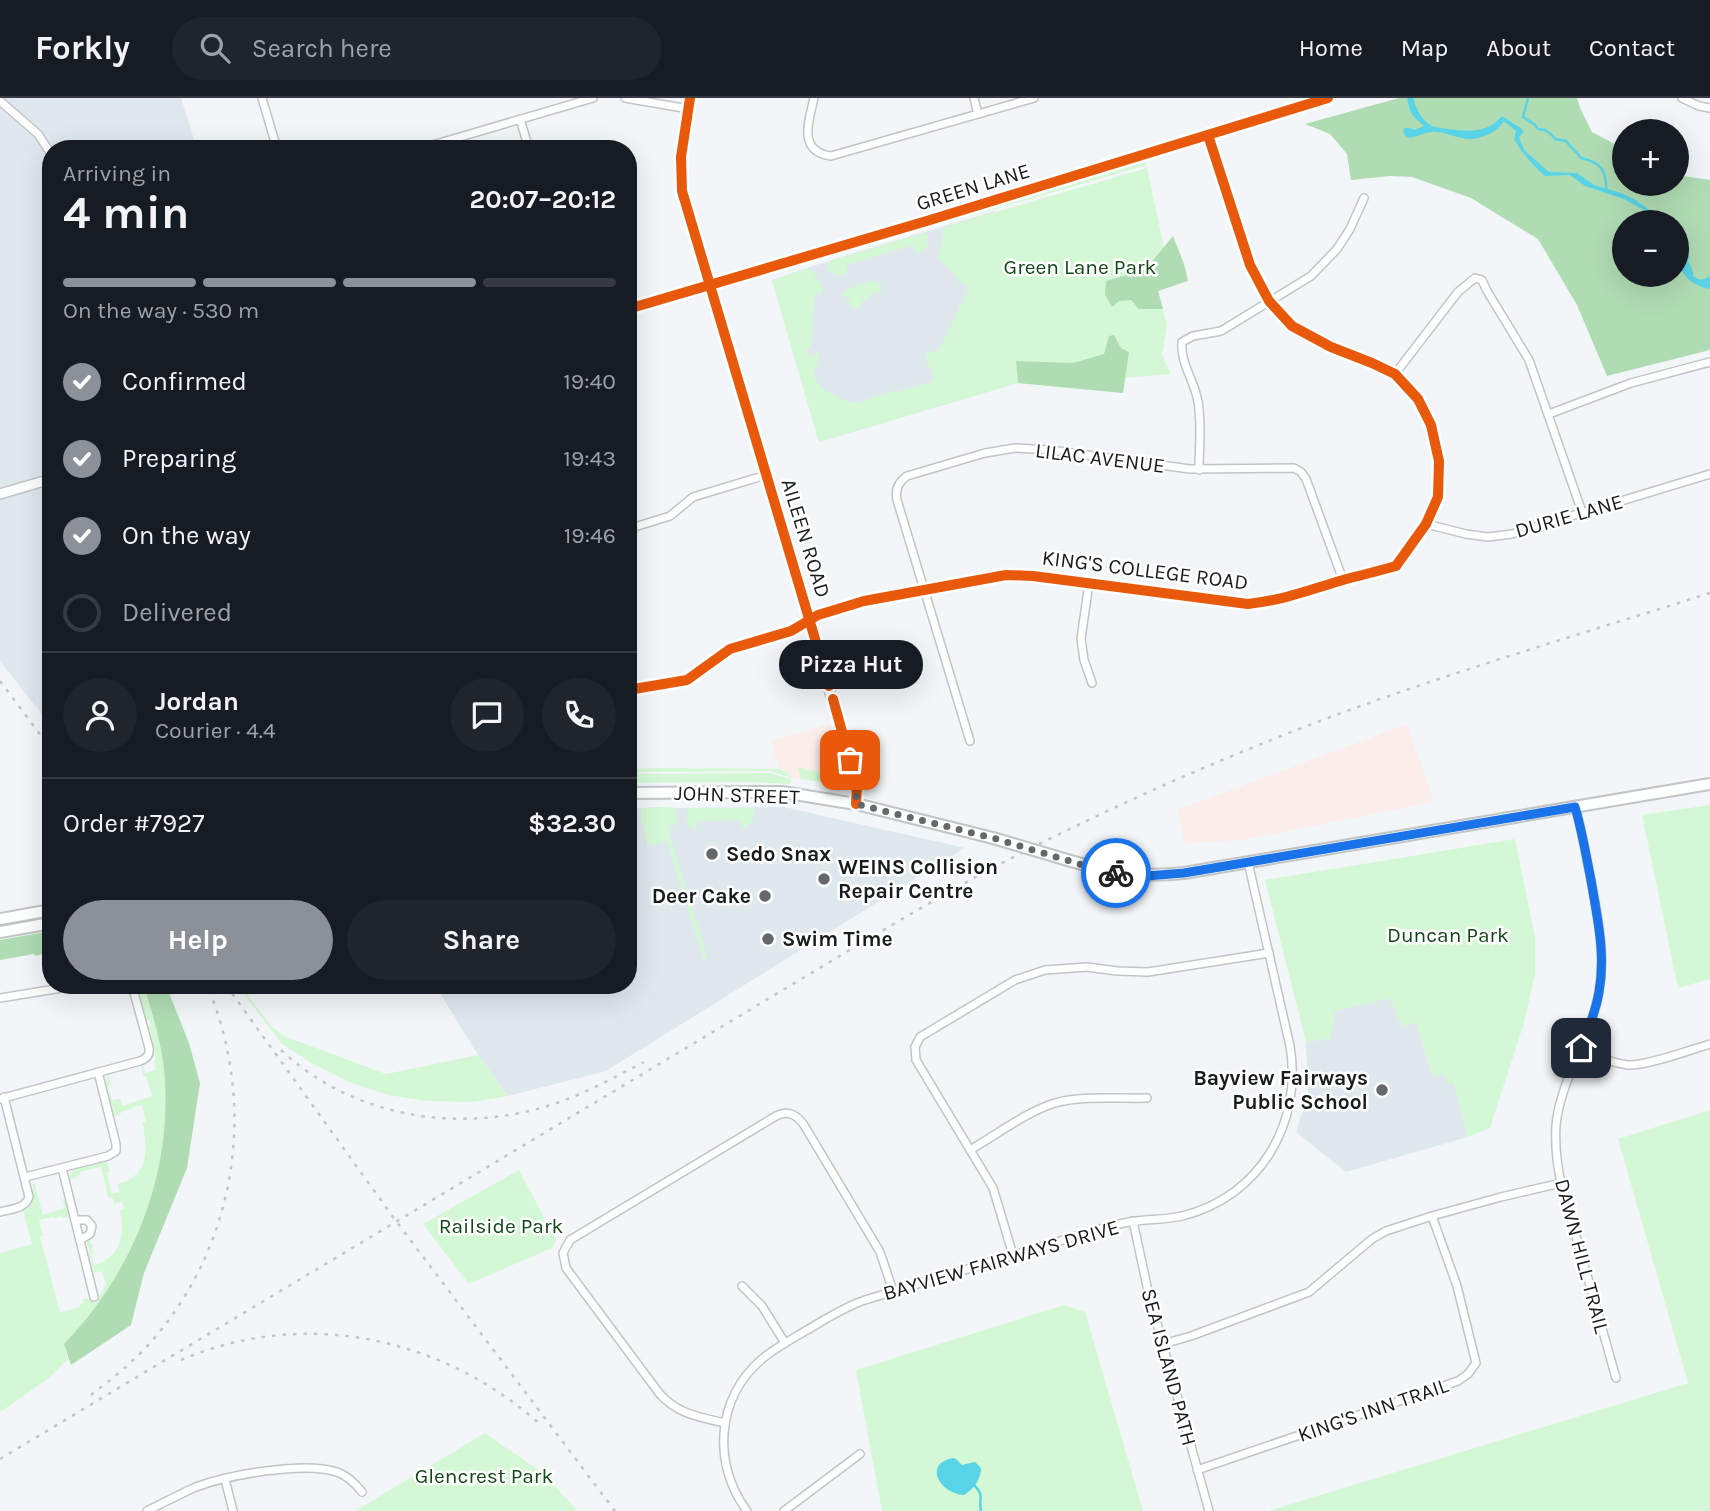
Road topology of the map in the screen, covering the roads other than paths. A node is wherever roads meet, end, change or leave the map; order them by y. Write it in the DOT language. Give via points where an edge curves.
graph roads {
  1 [pos="262,98"];
  2 [pos="593,98"];
  3 [pos="625,98"];
  4 [pos="690,98"];
  5 [pos="814,98"];
  6 [pos="974,98"];
  7 [pos="1034,98"];
  8 [pos="1328,98"];
  9 [pos="1682,98"];
  10 [pos="584,99"];
  11 [pos="0,102"];
  12 [pos="1710,108"];
  13 [pos="689,109"];
  14 [pos="978,114"];
  15 [pos="520,119"];
  16 [pos="1208,135"];
  17 [pos="42,140"];
  18 [pos="274,140"];
  19 [pos="449,140"];
  20 [pos="526,140"];
  21 [pos="1363,198"];
  22 [pos="710,285"];
  23 [pos="1269,301"];
  24 [pos="637,306"];
  25 [pos="1710,362"];
  26 [pos="1395,374"];
  27 [pos="1549,414"];
  28 [pos="1199,470"];
  29 [pos="1710,474"];
  30 [pos="766,475"];
  31 [pos="42,482"];
  32 [pos="0,494"];
  33 [pos="1582,512"];
  34 [pos="1426,524"];
  35 [pos="637,525"];
  36 [pos="1343,580"];
  37 [pos="1089,583"];
  38 [pos="924,590"];
  39 [pos="810,620"];
  40 [pos="1092,683"];
  41 [pos="637,688"];
  42 [pos="970,741"];
  43 [pos="1710,784"];
  44 [pos="637,793"];
  45 [pos="856,804"];
  46 [pos="1575,807"];
  47 [pos="1248,862"];
  48 [pos="42,912"];
  49 [pos="0,919"];
  50 [pos="42,925"];
  51 [pos="0,932"];
  52 [pos="1269,953"];
  53 [pos="42,992"];
  54 [pos="134,994"];
  55 [pos="0,999"];
  56 [pos="1710,1044"];
  57 [pos="1581,1048"];
  58 [pos="98,1072"];
  59 [pos="2,1098"];
  60 [pos="1147,1098"];
  61 [pos="970,1150"];
  62 [pos="62,1168"];
  63 [pos="25,1177"];
  64 [pos="1560,1183"];
  65 [pos="0,1212"];
  66 [pos="1432,1216"];
  67 [pos="75,1220"];
  68 [pos="1133,1221"];
  69 [pos="80,1240"];
  70 [pos="1013,1255"];
  71 [pos="742,1286"];
  72 [pos="893,1291"];
  73 [pos="94,1297"];
  74 [pos="785,1343"];
  75 [pos="1163,1344"];
  76 [pos="1616,1378"];
  77 [pos="725,1423"];
  78 [pos="860,1454"];
  79 [pos="1198,1470"];
  80 [pos="225,1479"];
  81 [pos="362,1492"];
  82 [pos="147,1511"];
  83 [pos="233,1511"];
  84 [pos="747,1511"];
  85 [pos="783,1511"];
  86 [pos="1209,1511"];
  1 -- 18 [label="street"];
  2 -- 10 [label="street"];
  3 -- 13 [label="street"];
  4 -- 13 [label="street, AILEEN ROAD"];
  5 -- 14 [label="street" via="807,137 818,152 831,156"];
  6 -- 14 [label="street"];
  7 -- 14 [label="street"];
  8 -- 16 [label="street, GREEN LANE"];
  9 -- 12 [label="street"];
  10 -- 15 [label="street"];
  11 -- 17 [label="street"];
  13 -- 22 [label="street, AILEEN ROAD" via="681,157 682,191"];
  15 -- 19 [label="street"];
  15 -- 20 [label="street"];
  16 -- 22 [label="street, GREEN LANE"];
  16 -- 23 [label="street, KING'S COLLEGE ROAD" via="1250,265"];
  21 -- 23 [label="street" via="1337,249 1311,276"];
  22 -- 24 [label="street, GREEN LANE"];
  22 -- 30 [label="street, AILEEN ROAD"];
  23 -- 26 [label="street, KING'S COLLEGE ROAD" via="1292,327"];
  23 -- 28 [label="street" via="1221,331 1182,342 1181,353 1200,414"];
  25 -- 27 [label="street" via="1631,383"];
  26 -- 27 [label="street" via="1458,292 1475,278 1482,280 1529,360"];
  26 -- 34 [label="street, KING'S COLLEGE ROAD" via="1418,399 1431,425 1439,461 1438,497"];
  27 -- 33 [label="street"];
  28 -- 36 [label="street, LILAC AVENUE" via="1290,467 1301,472"];
  28 -- 38 [label="street, LILAC AVENUE" via="1015,448 907,476 898,485 897,497"];
  29 -- 33 [label="street, DURIE LANE"];
  30 -- 35 [label="street" via="692,497 670,516"];
  30 -- 39 [label="street, AILEEN ROAD"];
  31 -- 32 [label="street"];
  33 -- 34 [label="street, DURIE LANE" via="1513,534 1488,537"];
  34 -- 36 [label="street, KING'S COLLEGE ROAD" via="1396,566"];
  36 -- 37 [label="street, KING'S COLLEGE ROAD" via="1293,597 1248,604"];
  37 -- 38 [label="street, KING'S COLLEGE ROAD" via="1006,575"];
  37 -- 40 [label="street" via="1082,639"];
  38 -- 39 [label="street, KING'S COLLEGE ROAD" via="863,601"];
  38 -- 42 [label="street"];
  39 -- 41 [label="street, KING'S COLLEGE ROAD" via="792,631 730,649 687,680"];
  39 -- 45 [label="street, AILEEN ROAD" via="857,786"];
  43 -- 46 [label="main road, JOHN STREET"];
  44 -- 45 [label="main road, JOHN STREET" via="782,792"];
  45 -- 47 [label="main road, JOHN STREET, bridge" via="1113,872 1146,876"];
  46 -- 47 [label="main road, JOHN STREET"];
  46 -- 57 [label="street, DAWN HILL TRAIL" via="1601,954 1599,991"];
  47 -- 52 [label="street, BAYVIEW FAIRWAYS DRIVE"];
  48 -- 49 [label="main road"];
  50 -- 51 [label="main road"];
  52 -- 61 [label="street" via="1148,972 1087,967 1045,970 1015,980 920,1037 916,1060"];
  52 -- 68 [label="street, BAYVIEW FAIRWAYS DRIVE" via="1293,1066 1289,1108 1276,1143 1250,1179 1224,1198 1181,1216"];
  53 -- 55 [label="street"];
  54 -- 58 [label="street" via="148,1054 140,1061"];
  56 -- 57 [label="street" via="1629,1065"];
  57 -- 64 [label="street, DAWN HILL TRAIL" via="1556,1125"];
  58 -- 59 [label="street"];
  58 -- 62 [label="street" via="116,1151"];
  59 -- 63 [label="street"];
  60 -- 61 [label="street" via="1056,1103"];
  61 -- 70 [label="street" via="993,1188"];
  62 -- 63 [label="street"];
  62 -- 67 [label="street"];
  63 -- 65 [label="street" via="28,1201"];
  64 -- 66 [label="street"];
  64 -- 76 [label="street, DAWN HILL TRAIL"];
  66 -- 75 [label="street" via="1372,1239 1309,1292"];
  66 -- 79 [label="street, KING'S INN TRAIL" via="1468,1323 1476,1363 1468,1374"];
  67 -- 69 [label="street"];
  67 -- 69 [label="street" via="87,1220 92,1226 90,1234"];
  68 -- 70 [label="street, BAYVIEW FAIRWAYS DRIVE"];
  68 -- 75 [label="street, SEA ISLAND PATH"];
  69 -- 73 [label="street"];
  70 -- 72 [label="street, BAYVIEW FAIRWAYS DRIVE"];
  71 -- 74 [label="street" via="762,1306"];
  72 -- 74 [label="street, BAYVIEW FAIRWAYS DRIVE" via="852,1304"];
  72 -- 77 [label="street" via="880,1252 804,1125 789,1113 776,1116 570,1240 563,1253 566,1268 659,1393 686,1414"];
  74 -- 77 [label="street, BAYVIEW FAIRWAYS DRIVE" via="741,1382"];
  75 -- 79 [label="street, SEA ISLAND PATH"];
  77 -- 84 [label="street, BAYVIEW FAIRWAYS DRIVE" via="727,1471"];
  78 -- 85 [label="street"];
  79 -- 86 [label="street, SEA ISLAND PATH"];
  80 -- 81 [label="street" via="275,1469 317,1469 352,1480"];
  80 -- 82 [label="street"];
  80 -- 83 [label="street"];
}
